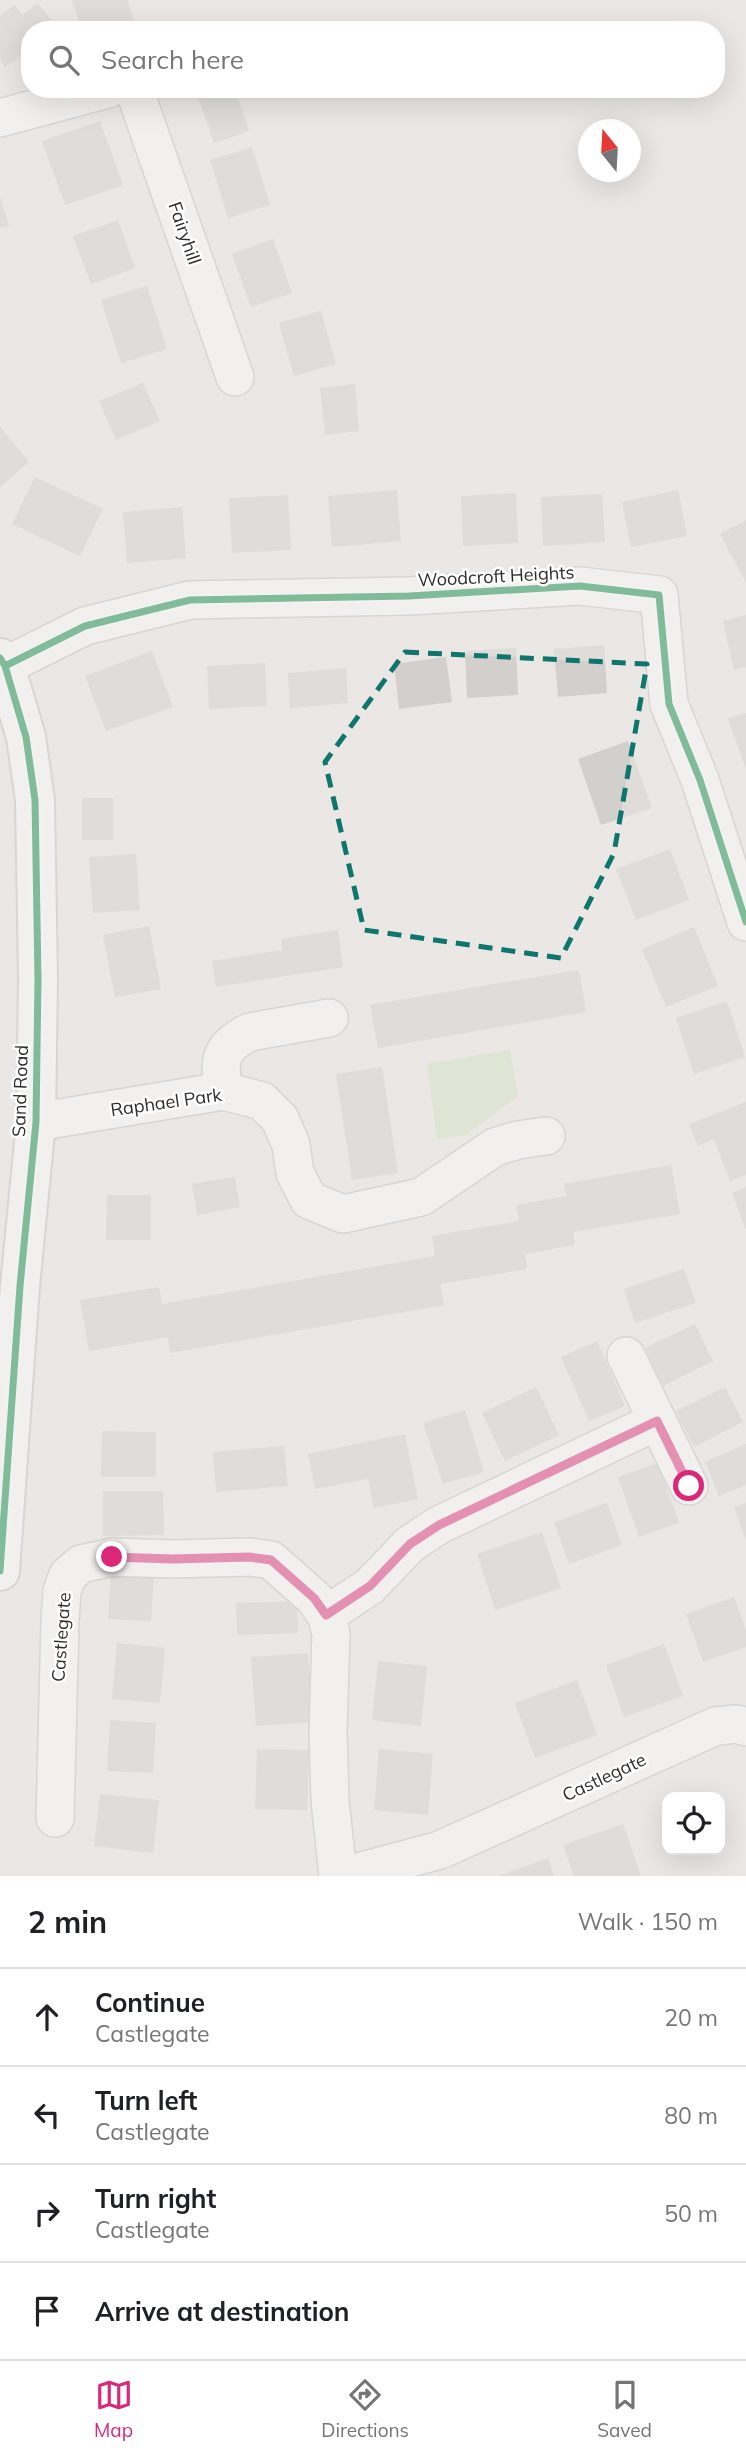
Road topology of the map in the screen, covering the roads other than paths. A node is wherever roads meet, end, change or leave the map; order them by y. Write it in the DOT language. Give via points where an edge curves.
graph roads {
  1 [pos="74,98"];
  2 [pos="137,98"];
  3 [pos="0,118"];
  4 [pos="235,377"];
  5 [pos="3,662"];
  6 [pos="746,922"];
  7 [pos="329,1018"];
  8 [pos="223,1091"];
  9 [pos="36,1122"];
  10 [pos="545,1136"];
  11 [pos="626,1356"];
  12 [pos="657,1421"];
  13 [pos="689,1486"];
  14 [pos="0,1571"];
  15 [pos="326,1615"];
  16 [pos="746,1727"];
  17 [pos="55,1818"];
  18 [pos="340,1876"];
  1 -- 3 [label="street"];
  2 -- 4 [label="street, Fairyhill"];
  5 -- 6 [label="street, Woodcroft Heights" via="85,626 190,600 409,596 580,586 659,595 669,704 700,780"];
  5 -- 9 [label="street, Sand Road" via="26,737 35,800"];
  7 -- 8 [label="street" via="238,1038 222,1055"];
  8 -- 9 [label="street, Raphael Park"];
  8 -- 10 [label="street, Raphael Park" via="262,1101 280,1119 295,1173 309,1200 344,1214 421,1197 495,1147"];
  9 -- 14 [label="street, Sand Road"];
  11 -- 12 [label="street"];
  12 -- 13 [label="street"];
  12 -- 15 [label="street" via="439,1525 410,1544 370,1586"];
  15 -- 17 [label="street, Castlegate" via="314,1598 271,1560 112,1557 81,1564 68,1575 62,1591"];
  15 -- 18 [label="street, Castlegate" via="332,1648 330,1800"];
  16 -- 18 [label="street, Castlegate" via="716,1726 440,1850"];
}
